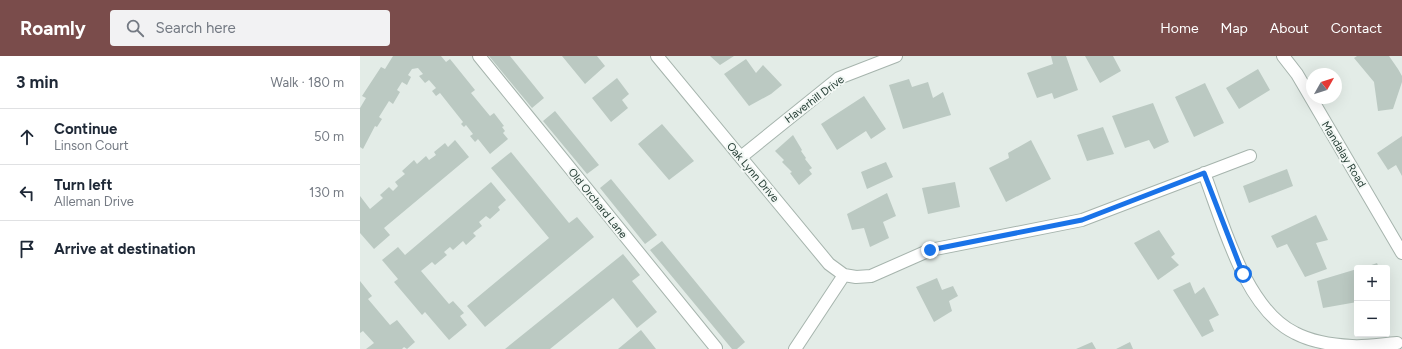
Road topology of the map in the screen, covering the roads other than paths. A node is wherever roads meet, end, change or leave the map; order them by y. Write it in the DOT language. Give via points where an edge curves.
graph roads {
  1 [pos="479,56"];
  2 [pos="657,56"];
  3 [pos="1283,56"];
  4 [pos="891,57"];
  5 [pos="1250,156"];
  6 [pos="741,157"];
  7 [pos="1204,173"];
  8 [pos="1402,253"];
  9 [pos="850,276"];
  10 [pos="1397,343"];
  11 [pos="715,349"];
  12 [pos="795,349"];
  1 -- 11 [label="street, Old Orchard Lane"];
  2 -- 6 [label="street, Oak Lynn Drive"];
  3 -- 8 [label="street, Mandalay Road"];
  4 -- 6 [label="street, Haverhill Drive" via="839,78"];
  5 -- 7 [label="street"];
  6 -- 9 [label="street, Oak Lynn Drive" via="829,264"];
  7 -- 9 [label="street" via="1082,220 930,250 871,276"];
  7 -- 10 [label="street" via="1243,274 1258,301 1275,319 1295,333 1321,342 1353,346"];
  9 -- 12 [label="street"];
}
